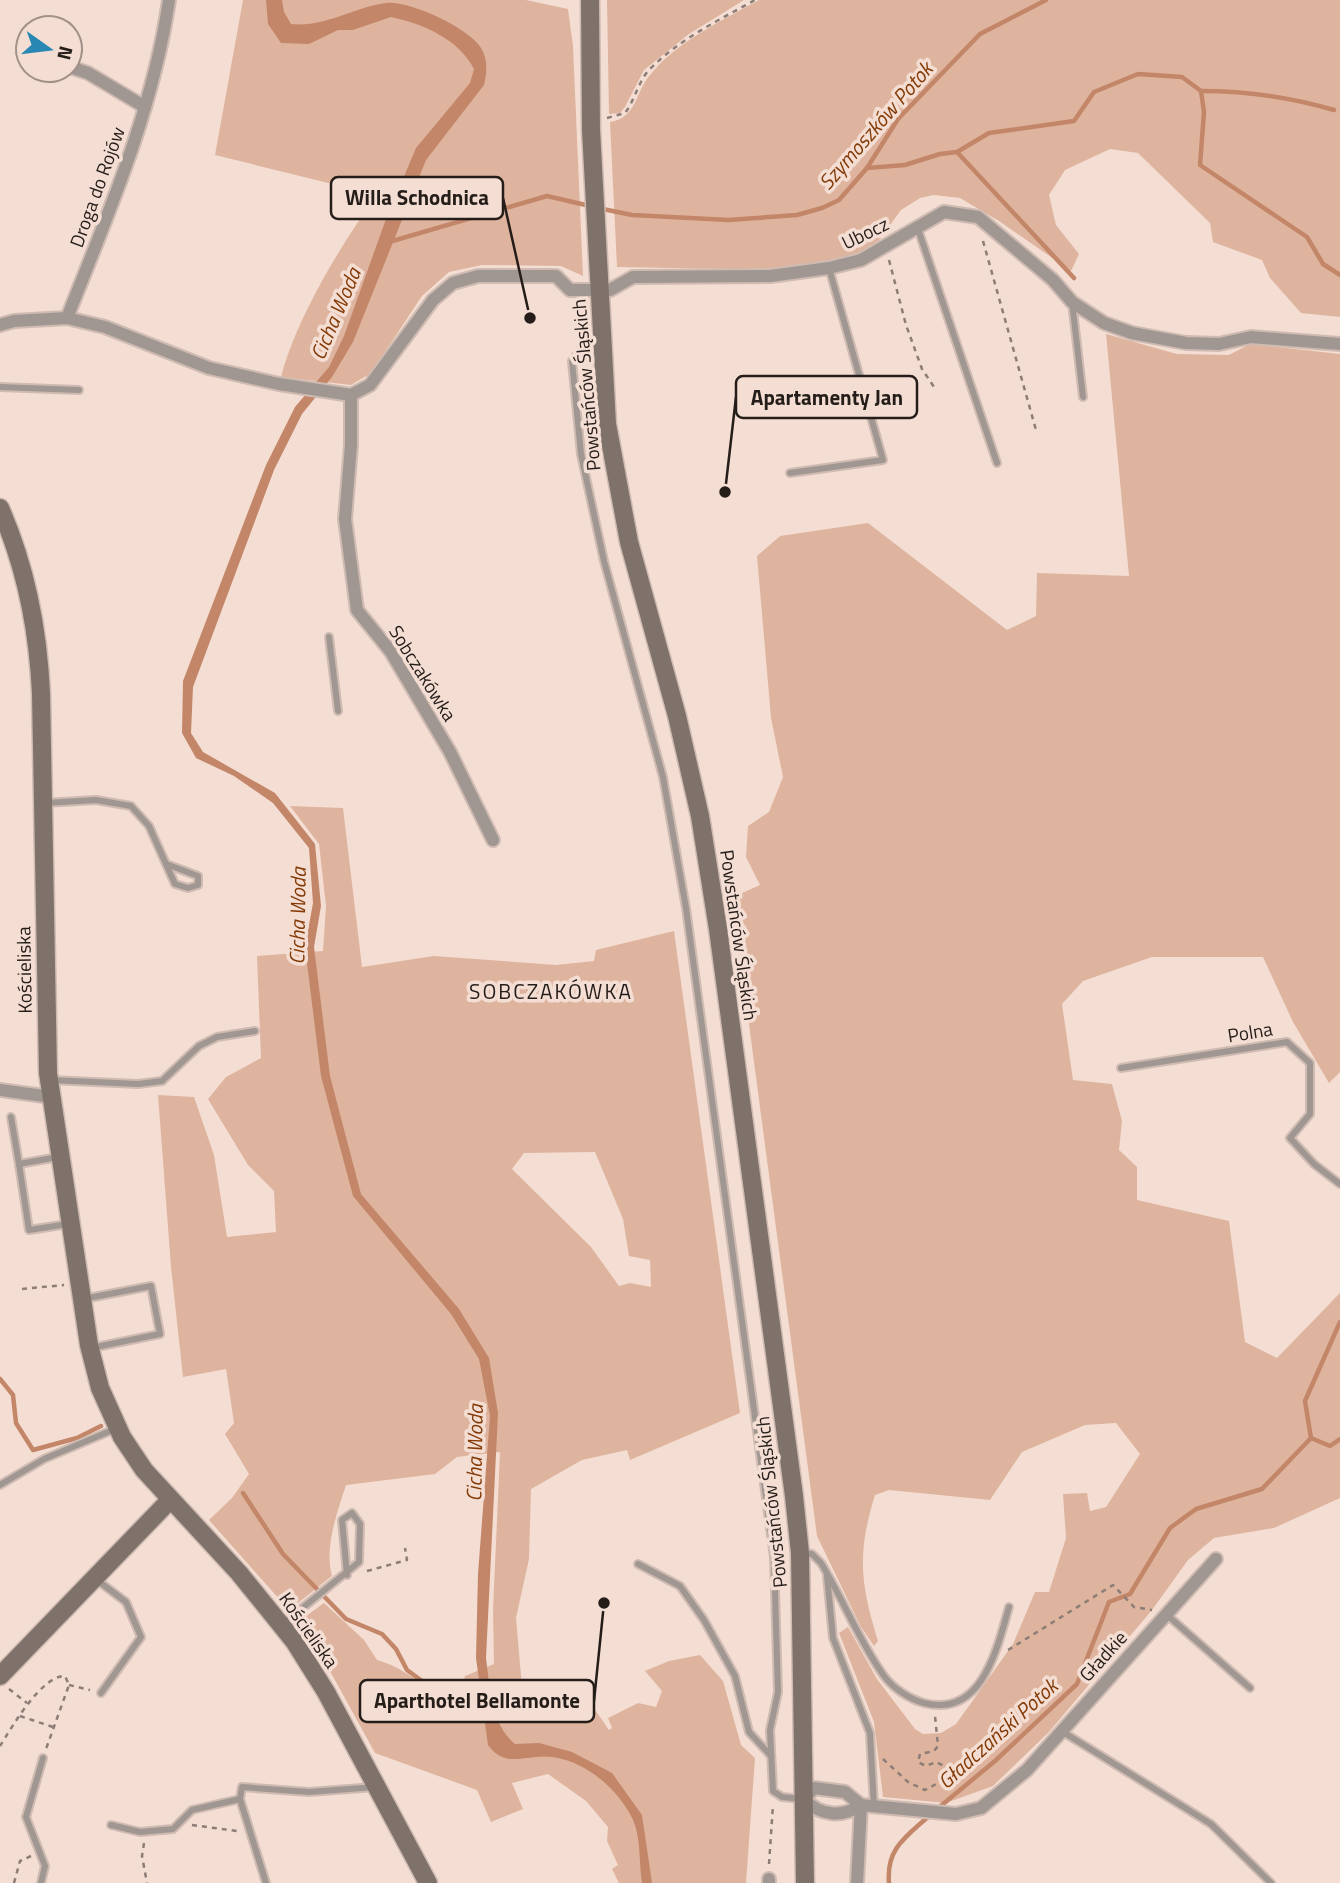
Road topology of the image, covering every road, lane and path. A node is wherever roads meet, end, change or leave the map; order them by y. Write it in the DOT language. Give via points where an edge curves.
graph roads {
  1 [pos="169,0"];
  2 [pos="590,0"];
  3 [pos="755,0"];
  4 [pos="84,71"];
  5 [pos="145,107"];
  6 [pos="609,118"];
  7 [pos="978,217"];
  8 [pos="917,226"];
  9 [pos="886,247"];
  10 [pos="829,268"];
  11 [pos="598,283"];
  12 [pos="1072,302"];
  13 [pos="68,318"];
  14 [pos="0,325"];
  15 [pos="601,337"];
  16 [pos="1340,344"];
  17 [pos="0,387"];
  18 [pos="934,387"];
  19 [pos="79,390"];
  20 [pos="344,394"];
  21 [pos="1083,397"];
  22 [pos="1036,430"];
  23 [pos="996,463"];
  24 [pos="790,472"];
  25 [pos="0,508"];
  26 [pos="329,637"];
  27 [pos="338,711"];
  28 [pos="43,803"];
  29 [pos="493,840"];
  30 [pos="166,864"];
  31 [pos="255,1031"];
  32 [pos="1121,1068"];
  33 [pos="50,1089"];
  34 [pos="0,1090"];
  35 [pos="11,1117"];
  36 [pos="60,1157"];
  37 [pos="19,1164"];
  38 [pos="1340,1184"];
  39 [pos="70,1224"];
  40 [pos="65,1285"];
  41 [pos="22,1289"];
  42 [pos="82,1300"];
  43 [pos="89,1349"];
  44 [pos="117,1428"];
  45 [pos="0,1485"];
  46 [pos="170,1500"];
  47 [pos="405,1548"];
  48 [pos="800,1553"];
  49 [pos="1216,1559"];
  50 [pos="638,1564"];
  51 [pos="826,1571"];
  52 [pos="347,1575"];
  53 [pos="93,1576"];
  54 [pos="1009,1607"];
  55 [pos="1134,1607"];
  56 [pos="1166,1614"];
  57 [pos="282,1625"];
  58 [pos="994,1659"];
  59 [pos="4,1682"];
  60 [pos="69,1685"];
  61 [pos="1250,1688"];
  62 [pos="101,1693"];
  63 [pos="27,1703"];
  64 [pos="935,1706"];
  65 [pos="19,1716"];
  66 [pos="53,1727"];
  67 [pos="1063,1732"];
  68 [pos="0,1746"];
  69 [pos="872,1751"];
  70 [pos="771,1756"];
  71 [pos="43,1758"];
  72 [pos="377,1787"];
  73 [pos="776,1795"];
  74 [pos="240,1799"];
  75 [pos="804,1799"];
  76 [pos="868,1806"];
  77 [pos="111,1825"];
  78 [pos="173,1829"];
  79 [pos="144,1838"];
  80 [pos="243,1841"];
  81 [pos="39,1852"];
  82 [pos="769,1881"];
  83 [pos="14,1883"];
  84 [pos="41,1883"];
  85 [pos="147,1883"];
  86 [pos="266,1883"];
  87 [pos="428,1883"];
  88 [pos="805,1883"];
  89 [pos="857,1883"];
  90 [pos="1270,1883"];
  1 -- 5 [label="street, Droga do Rojów"];
  2 -- 11 [label="street, Powstańców Śląskich"];
  3 -- 6 [label="path" via="662,59 647,72 625,113"];
  4 -- 5 [label="street"];
  5 -- 13 [label="street, Droga do Rojów" via="130,160"];
  7 -- 8 [label="street, Ubocz" via="944,212"];
  7 -- 12 [label="street" via="1053,280"];
  7 -- 22 [label="path"];
  8 -- 9 [label="street, Ubocz"];
  8 -- 23 [label="lane"];
  9 -- 10 [label="street, Ubocz" via="861,260"];
  9 -- 18 [label="path" via="906,325 922,369"];
  10 -- 11 [label="street, Ubocz" via="770,276 633,277 610,290"];
  10 -- 24 [label="lane" via="883,460"];
  11 -- 15 [label="street, Powstańców Śląskich"];
  11 -- 20 [label="street" via="570,290 556,276 465,278 444,288 433,300 370,385"];
  12 -- 16 [label="street" via="1114,327 1186,344 1219,344 1251,337"];
  12 -- 21 [label="lane"];
  13 -- 14 [label="street"];
  13 -- 20 [label="street" via="105,327 209,369"];
  15 -- 48 [label="street, Powstańców Śląskich" via="618,493 702,829"];
  15 -- 70 [label="lane" via="583,346 572,360 581,454 604,561 663,777 687,908 770,1512 778,1692 770,1730"];
  17 -- 19 [label="lane"];
  20 -- 29 [label="street, Sobczakówka" via="351,445 345,519 357,610 391,652 450,752"];
  25 -- 28 [label="street, Kościeliska" via="27,589 37,639"];
  26 -- 27 [label="lane"];
  28 -- 30 [label="lane" via="96,800 131,806 149,826"];
  28 -- 33 [label="street, Kościeliska"];
  30 -- 30 [label="lane" via="175,884 198,885 198,876"];
  31 -- 33 [label="lane" via="217,1037 200,1046 162,1081"];
  32 -- 38 [label="lane, Polna" via="1287,1042 1310,1063 1310,1114 1290,1138"];
  33 -- 34 [label="street"];
  33 -- 36 [label="street, Kościeliska"];
  35 -- 37 [label="lane"];
  36 -- 37 [label="lane"];
  36 -- 39 [label="street, Kościeliska"];
  37 -- 39 [label="lane" via="29,1230"];
  39 -- 42 [label="street, Kościeliska"];
  40 -- 41 [label="path"];
  42 -- 43 [label="street, Kościeliska"];
  42 -- 43 [label="lane" via="151,1286 160,1334"];
  43 -- 44 [label="street, Kościeliska"];
  44 -- 45 [label="lane" via="44,1459"];
  44 -- 46 [label="street, Kościeliska"];
  46 -- 53 [label="street"];
  46 -- 57 [label="street, Kościeliska"];
  47 -- 52 [label="path" via="407,1560"];
  48 -- 51 [label="lane" via="812,1554"];
  48 -- 75 [label="street, Powstańców Śląskich"];
  49 -- 56 [label="street, Gładkie"];
  50 -- 70 [label="lane" via="680,1586 704,1620 735,1676 749,1732"];
  51 -- 64 [label="lane" via="884,1676 909,1697"];
  51 -- 69 [label="lane" via="833,1638 866,1721"];
  52 -- 52 [label="lane" via="362,1551 360,1524 352,1513 342,1520"];
  52 -- 57 [label="lane"];
  53 -- 59 [label="street"];
  53 -- 62 [label="lane" via="126,1602 141,1637"];
  54 -- 58 [label="lane"];
  55 -- 58 [label="path" via="1113,1585"];
  56 -- 61 [label="lane"];
  56 -- 67 [label="street, Gładkie"];
  57 -- 72 [label="street, Kościeliska" via="316,1675"];
  58 -- 64 [label="lane" via="976,1688 950,1704"];
  59 -- 63 [label="path"];
  60 -- 62 [label="path"];
  60 -- 63 [label="path" via="61,1675"];
  60 -- 66 [label="path"];
  63 -- 65 [label="path"];
  64 -- 69 [label="path" via="938,1745 934,1751 920,1754 918,1762 946,1767 940,1782 925,1790 908,1782"];
  65 -- 66 [label="path"];
  65 -- 68 [label="path"];
  66 -- 71 [label="path"];
  67 -- 76 [label="street, Gładkie" via="1027,1770 971,1812"];
  67 -- 90 [label="lane" via="1211,1824"];
  69 -- 76 [label="lane"];
  70 -- 73 [label="lane"];
  71 -- 81 [label="lane" via="26,1817"];
  72 -- 74 [label="lane" via="309,1792 242,1787"];
  72 -- 87 [label="street, Kościeliska"];
  73 -- 75 [label="lane"];
  73 -- 82 [label="path" via="771,1810"];
  74 -- 78 [label="lane" via="192,1810"];
  74 -- 86 [label="lane"];
  75 -- 76 [label="street, Gładkie" via="815,1811 842,1814"];
  75 -- 76 [label="street, Gładkie" via="814,1788 826,1788 845,1792"];
  75 -- 88 [label="street, Powstańców Śląskich"];
  76 -- 89 [label="street"];
  77 -- 78 [label="lane" via="140,1832"];
  78 -- 80 [label="path" via="205,1825 237,1831"];
  79 -- 85 [label="path"];
  81 -- 83 [label="path" via="20,1861"];
  81 -- 84 [label="lane" via="45,1866"];
}
